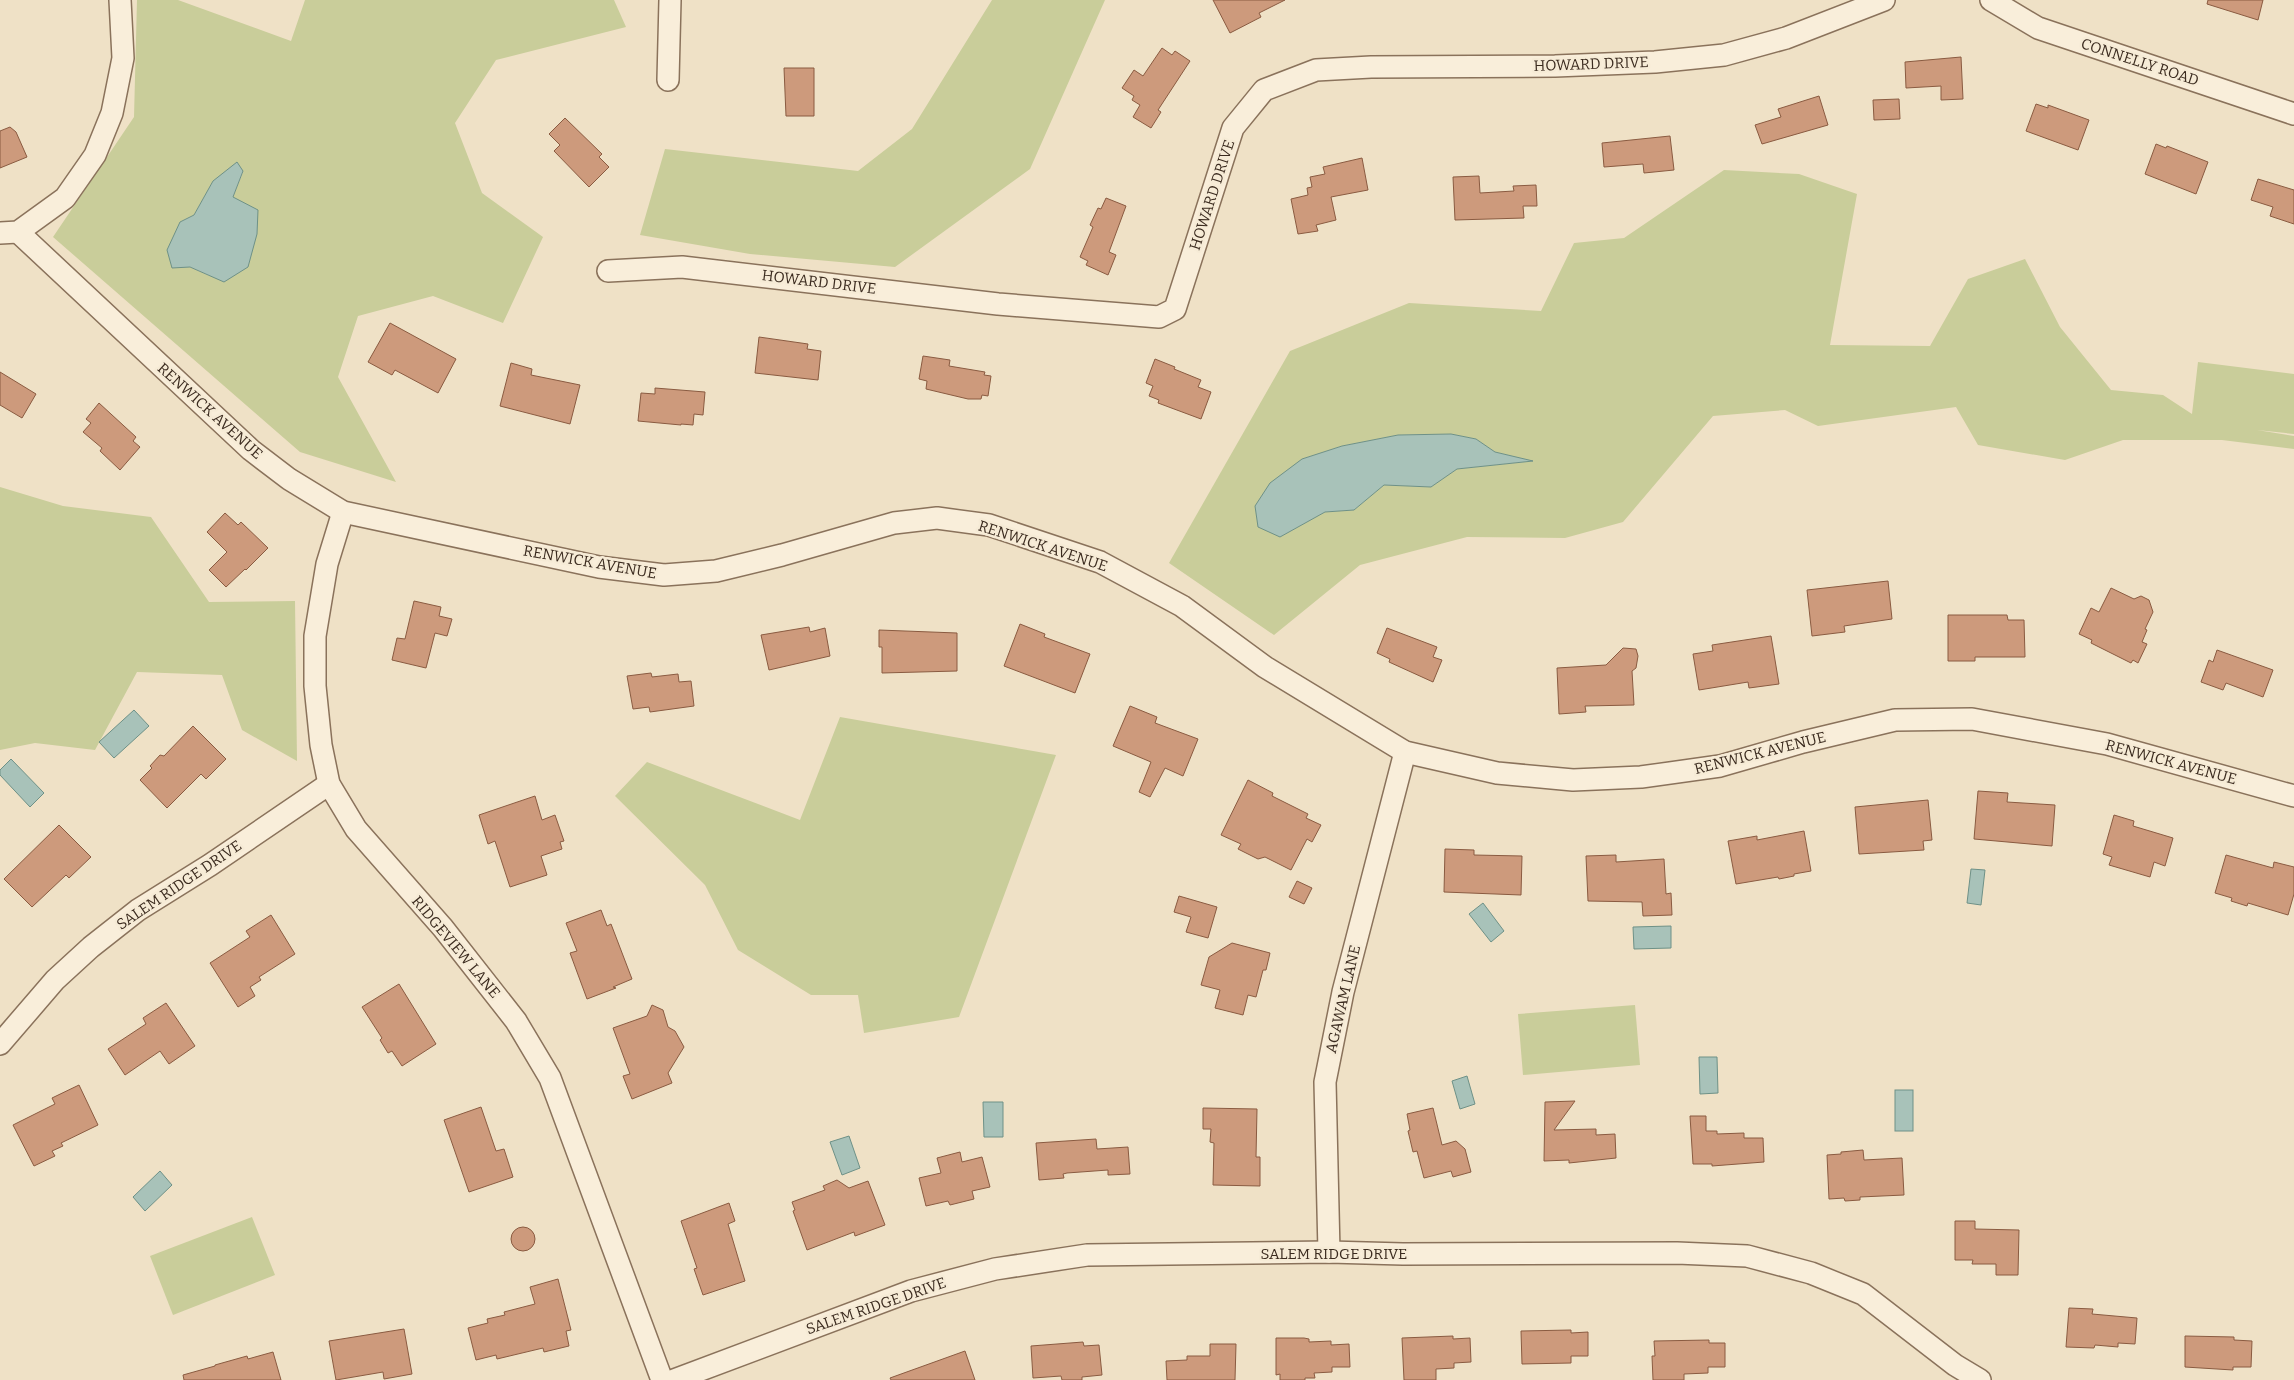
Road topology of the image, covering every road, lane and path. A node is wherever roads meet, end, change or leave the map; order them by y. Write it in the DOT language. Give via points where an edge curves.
graph roads {
  1 [pos="120,0"];
  2 [pos="670,0"];
  3 [pos="1884,0"];
  4 [pos="1991,0"];
  5 [pos="668,80"];
  6 [pos="2294,114"];
  7 [pos="9,233"];
  8 [pos="608,271"];
  9 [pos="343,512"];
  10 [pos="1405,752"];
  11 [pos="329,784"];
  12 [pos="2294,796"];
  13 [pos="0,1044"];
  14 [pos="1329,1252"];
  15 [pos="662,1380"];
  16 [pos="674,1380"];
  17 [pos="1980,1380"];
  1 -- 7 [label="street" via="123,58 112,112 95,155 65,198"];
  2 -- 5 [label="street"];
  3 -- 8 [label="street, HOWARD DRIVE" via="1786,38 1724,56 1555,66 1316,70 1264,90 1233,128 1175,309 1159,317 998,304 682,267"];
  4 -- 6 [label="street, CONNELLY ROAD" via="2038,28"];
  7 -- 9 [label="street, RENWICK AVENUE" via="251,450 289,479"];
  9 -- 10 [label="street, RENWICK AVENUE" via="599,567 664,575 716,571 894,523 937,518 989,525 1100,562 1182,606 1265,668"];
  9 -- 11 [label="street, RIDGEVIEW LANE" via="327,564 315,636 320,745"];
  10 -- 12 [label="street, RENWICK AVENUE" via="1497,773 1573,780 1641,777 1720,766 1895,720 1972,719 2108,744"];
  10 -- 14 [label="street, AGAWAM LANE" via="1343,992 1325,1082"];
  11 -- 13 [label="street, SALEM RIDGE DRIVE" via="138,910 55,980"];
  11 -- 15 [label="street, RIDGEVIEW LANE" via="356,829 443,928 511,1014 550,1078"];
  14 -- 16 [label="street, SALEM RIDGE DRIVE" via="1087,1255 995,1269 911,1291"];
  14 -- 17 [label="street, SALEM RIDGE DRIVE" via="1747,1256 1811,1273 1863,1294 1955,1365"];
}
